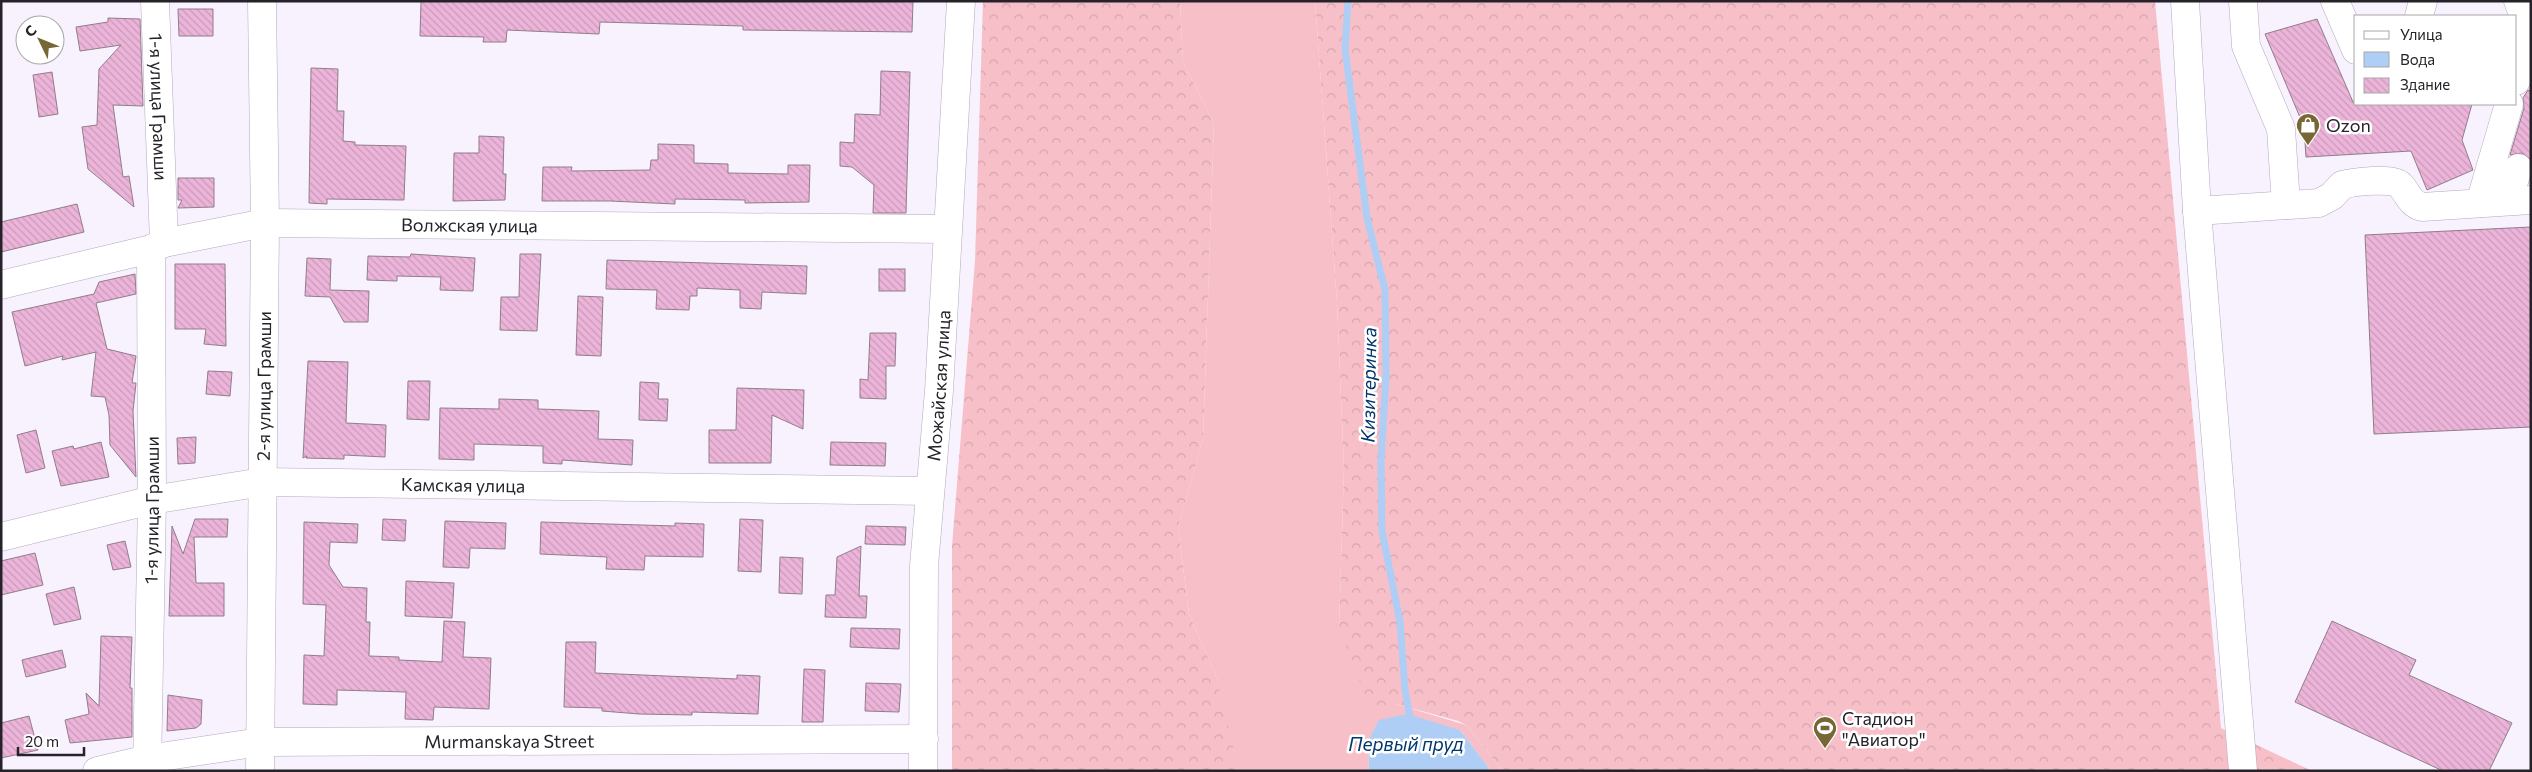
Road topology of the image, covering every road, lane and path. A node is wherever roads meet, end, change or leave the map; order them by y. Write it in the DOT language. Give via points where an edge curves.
graph roads {
  1 [pos="155,1"];
  2 [pos="262,1"];
  3 [pos="961,1"];
  4 [pos="2194,1"];
  5 [pos="2243,1"];
  6 [pos="2335,1"];
  7 [pos="2423,1"];
  8 [pos="2518,1"];
  9 [pos="2185,2"];
  10 [pos="2418,15"];
  11 [pos="2530,33"];
  12 [pos="2354,45"];
  13 [pos="2517,78"];
  14 [pos="2509,105"];
  15 [pos="2518,168"];
  16 [pos="2519,201"];
  17 [pos="2480,203"];
  18 [pos="2286,205"];
  19 [pos="2197,211"];
  20 [pos="265,223"];
  21 [pos="947,229"];
  22 [pos="157,246"];
  23 [pos="1,284"];
  24 [pos="262,482"];
  25 [pos="930,491"];
  26 [pos="152,500"];
  27 [pos="1,537"];
  28 [pos="924,739"];
  29 [pos="260,742"];
  30 [pos="147,765"];
  31 [pos="97,771"];
  32 [pos="260,771"];
  33 [pos="923,771"];
  34 [pos="2243,771"];
  1 -- 22 [label="street, 1-я улица Грамши"];
  2 -- 20 [label="street, 2-я улица Грамши"];
  3 -- 21 [label="street, Можайская улица"];
  4 -- 9 [label="street"];
  5 -- 18 [label="street" via="2246,46 2281,129"];
  6 -- 12 [label="street"];
  7 -- 10 [label="street"];
  8 -- 11 [label="street"];
  9 -- 19 [label="street"];
  11 -- 13 [label="street"];
  14 -- 17 [label="street"];
  15 -- 16 [label="street"];
  16 -- 17 [label="street"];
  17 -- 18 [label="street" via="2416,206 2401,185 2392,180 2342,185 2319,203"];
  18 -- 19 [label="street"];
  19 -- 34 [label="street"];
  20 -- 21 [label="street, Волжская улица"];
  20 -- 22 [label="street, Волжская улица"];
  20 -- 24 [label="street, 2-я улица Грамши"];
  21 -- 25 [label="street, Можайская улица" via="939,391"];
  22 -- 23 [label="street, Волжская улица"];
  22 -- 26 [label="street, 1-я улица Грамши"];
  24 -- 25 [label="street, Камская улица"];
  24 -- 26 [label="street, Камская улица"];
  24 -- 29 [label="street, 2-я улица Грамши"];
  25 -- 28 [label="street, Можайская улица" via="924,566"];
  26 -- 27 [label="street, Камская улица"];
  26 -- 30 [label="street, 1-я улица Грамши"];
  28 -- 29 [label="street, Murmanskaya Street"];
  28 -- 33 [label="street, Можайская улица"];
  29 -- 30 [label="street, Murmanskaya Street"];
  29 -- 32 [label="street, 2-я улица Грамши"];
  30 -- 31 [label="street, Murmanskaya Street"];
}
